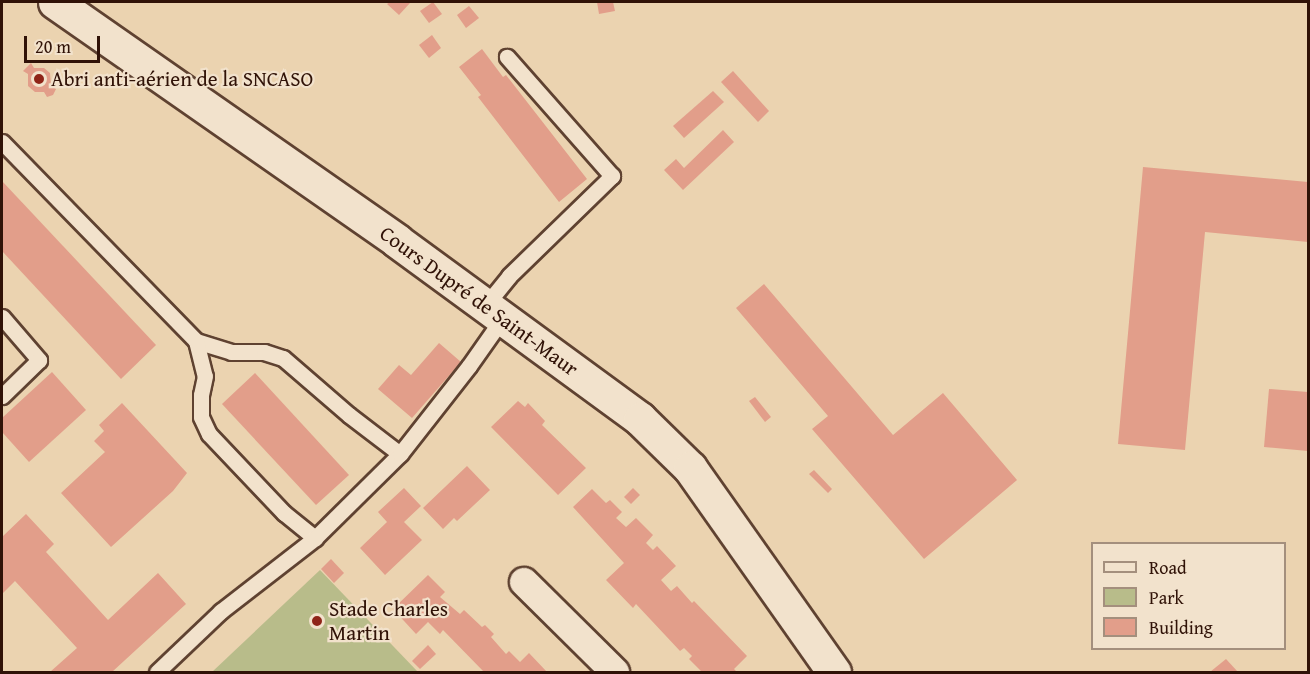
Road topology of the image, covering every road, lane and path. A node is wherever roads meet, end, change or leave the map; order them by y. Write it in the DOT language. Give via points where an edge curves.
graph roads {
  1 [pos="55,2"];
  2 [pos="507,57"];
  3 [pos="2,142"];
  4 [pos="494,313"];
  5 [pos="2,317"];
  6 [pos="196,341"];
  7 [pos="2,396"];
  8 [pos="400,454"];
  9 [pos="315,538"];
  10 [pos="524,582"];
  11 [pos="157,672"];
  12 [pos="615,672"];
  13 [pos="834,672"];
  1 -- 4 [label="street, Cours Dupré de Saint-Maur"];
  2 -- 4 [label="lane" via="612,176 509,276"];
  3 -- 6 [label="lane"];
  4 -- 8 [label="lane" via="469,366"];
  4 -- 13 [label="street, Cours Dupré de Saint-Maur" via="609,395 690,468"];
  5 -- 7 [label="lane" via="39,360"];
  6 -- 8 [label="lane" via="231,352 264,352 283,358"];
  6 -- 9 [label="lane" via="205,376 201,417 209,434 284,513"];
  8 -- 9 [label="lane"];
  9 -- 11 [label="lane" via="221,611"];
  10 -- 12 [label="street"];
}
